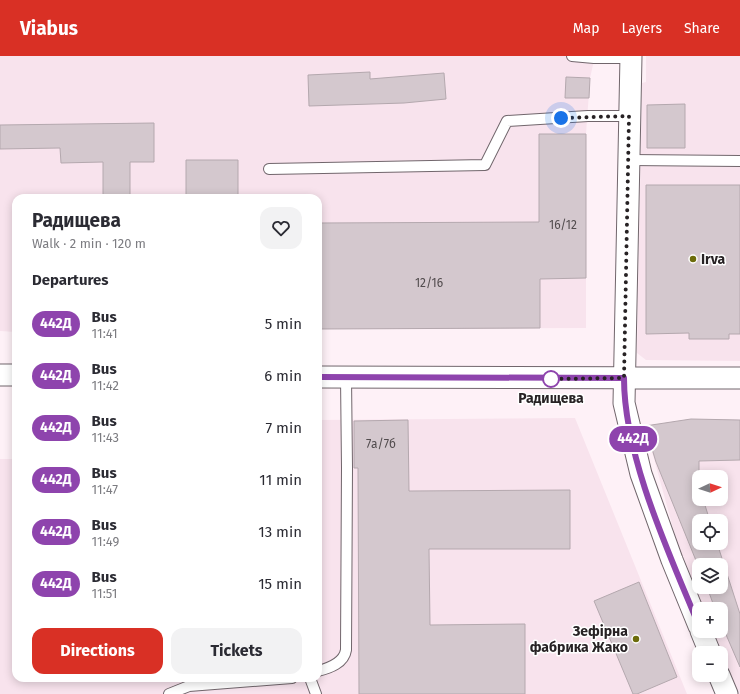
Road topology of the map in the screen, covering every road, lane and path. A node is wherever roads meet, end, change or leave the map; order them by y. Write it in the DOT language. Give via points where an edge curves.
graph roads {
  1 [pos="572,56"];
  2 [pos="631,57"];
  3 [pos="629,116"];
  4 [pos="628,160"];
  5 [pos="740,161"];
  6 [pos="269,169"];
  7 [pos="0,375"];
  8 [pos="12,375"];
  9 [pos="322,377"];
  10 [pos="346,377"];
  11 [pos="624,378"];
  12 [pos="740,378"];
  13 [pos="692,609"];
  14 [pos="322,669"];
  15 [pos="240,682"];
  16 [pos="312,682"];
  17 [pos="722,682"];
  18 [pos="169,694"];
  19 [pos="316,694"];
  20 [pos="727,694"];
  1 -- 2 [label="lane"];
  2 -- 3 [label="street"];
  3 -- 4 [label="street"];
  3 -- 6 [label="lane" via="507,121 485,164"];
  4 -- 5 [label="lane"];
  4 -- 11 [label="street"];
  7 -- 8 [label="street"];
  9 -- 10 [label="street"];
  10 -- 11 [label="street"];
  10 -- 14 [label="lane" via="346,650 341,661"];
  11 -- 12 [label="street"];
  11 -- 13 [label="street" via="624,403 641,474"];
  15 -- 18 [label="lane" via="189,686"];
  16 -- 19 [label="lane"];
  17 -- 20 [label="street"];
}
